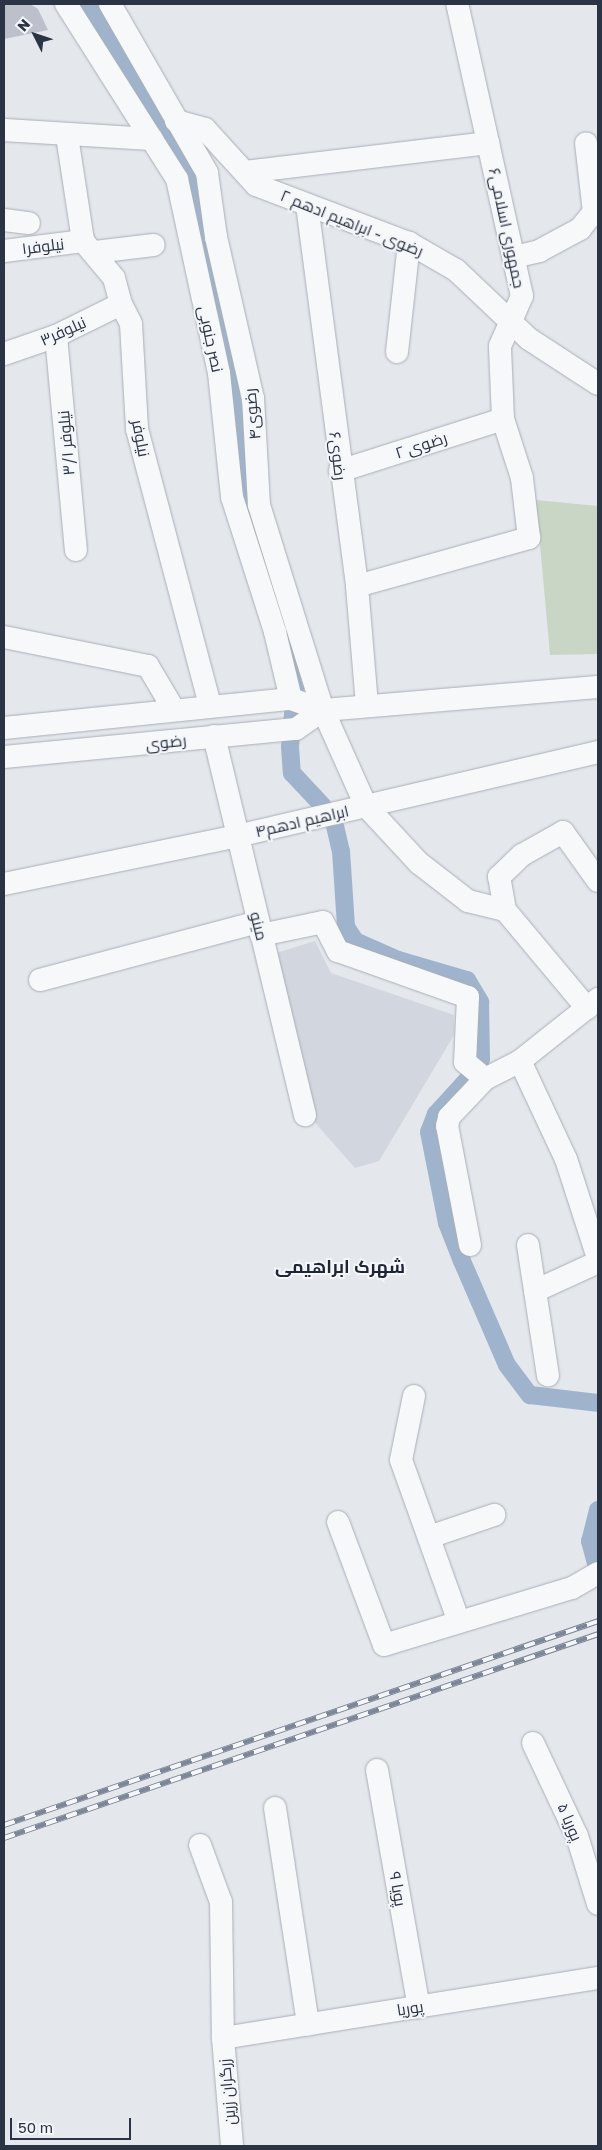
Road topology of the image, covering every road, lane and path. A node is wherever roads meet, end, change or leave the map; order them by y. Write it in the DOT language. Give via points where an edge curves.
graph roads {
  1 [pos="66,4"];
  2 [pos="110,4"];
  3 [pos="457,4"];
  4 [pos="173,122"];
  5 [pos="4,130"];
  6 [pos="67,136"];
  7 [pos="152,139"];
  8 [pos="488,143"];
  9 [pos="586,143"];
  10 [pos="245,172"];
  11 [pos="307,205"];
  12 [pos="4,220"];
  13 [pos="29,223"];
  14 [pos="410,243"];
  15 [pos="154,245"];
  16 [pos="89,246"];
  17 [pos="4,251"];
  18 [pos="514,258"];
  19 [pos="120,304"];
  20 [pos="510,321"];
  21 [pos="56,336"];
  22 [pos="397,352"];
  23 [pos="4,354"];
  24 [pos="598,384"];
  25 [pos="503,419"];
  26 [pos="340,470"];
  27 [pos="76,550"];
  28 [pos="356,586"];
  29 [pos="4,637"];
  30 [pos="598,687"];
  31 [pos="291,699"];
  32 [pos="210,706"];
  33 [pos="367,706"];
  34 [pos="174,710"];
  35 [pos="323,710"];
  36 [pos="33,725"];
  37 [pos="4,728"];
  38 [pos="214,736"];
  39 [pos="598,752"];
  40 [pos="37,753"];
  41 [pos="4,757"];
  42 [pos="366,806"];
  43 [pos="237,836"];
  44 [pos="598,881"];
  45 [pos="4,884"];
  46 [pos="505,910"];
  47 [pos="260,929"];
  48 [pos="40,980"];
  49 [pos="593,1004"];
  50 [pos="520,1061"];
  51 [pos="485,1079"];
  52 [pos="305,1115"];
  53 [pos="470,1245"];
  54 [pos="528,1245"];
  55 [pos="598,1258"];
  56 [pos="598,1262"];
  57 [pos="535,1291"];
  58 [pos="548,1375"];
  59 [pos="414,1396"];
  60 [pos="494,1515"];
  61 [pos="338,1522"];
  62 [pos="429,1537"];
  63 [pos="590,1576"];
  64 [pos="459,1622"];
  65 [pos="534,1743"];
  66 [pos="378,1770"];
  67 [pos="275,1808"];
  68 [pos="200,1845"];
  69 [pos="598,1904"];
  70 [pos="598,1978"];
  71 [pos="419,2007"];
  72 [pos="308,2024"];
  73 [pos="223,2038"];
  74 [pos="232,2146"];
  1 -- 7 [label="street, نصر جنوبی"];
  2 -- 4 [label="street, رضوی۴"];
  3 -- 8 [label="street, جمهوری اسلامی۶"];
  4 -- 7 [label="street"];
  4 -- 10 [label="street, رضوی - ابراهیم ادهم ۲" via="205,129"];
  4 -- 35 [label="street, رضوی۴" via="207,173 216,237 253,398 259,504"];
  5 -- 6 [label="street"];
  6 -- 7 [label="street"];
  6 -- 16 [label="street, نیلوفر"];
  7 -- 31 [label="street, نصر جنوبی" via="178,179 219,373 232,497 275,632"];
  8 -- 10 [label="street"];
  8 -- 18 [label="street, جمهوری اسلامی۶"];
  9 -- 18 [label="street" via="594,212 580,229 539,251"];
  10 -- 11 [label="street, رضوی - ابراهیم ادهم ۲" via="256,185"];
  11 -- 14 [label="street, رضوی - ابراهیم ادهم ۲"];
  11 -- 26 [label="street, رضوی۶"];
  12 -- 13 [label="street"];
  14 -- 20 [label="street, رضوی - ابراهیم ادهم ۲" via="456,270"];
  14 -- 22 [label="street"];
  15 -- 16 [label="street, نیلوفر۱"];
  16 -- 17 [label="street, نیلوفر۱"];
  16 -- 19 [label="street, نیلوفر" via="114,278"];
  18 -- 20 [label="street, جمهوری اسلامی۶" via="522,296"];
  19 -- 21 [label="street, نیلوفر۳"];
  19 -- 32 [label="street, نیلوفر" via="131,324 137,429"];
  20 -- 24 [label="street, رضوی - ابراهیم ادهم ۲" via="529,339"];
  20 -- 25 [label="street, جمهوری اسلامی۶" via="500,346"];
  21 -- 23 [label="street, نیلوفر۳"];
  21 -- 27 [label="street, نیلوفر ۳/۱"];
  25 -- 26 [label="street, رضوی ۲"];
  25 -- 28 [label="street, جمهوری اسلامی۶" via="522,478 529,538"];
  26 -- 28 [label="street, رضوی۶"];
  28 -- 33 [label="street, رضوی۶"];
  29 -- 34 [label="street" via="148,666"];
  30 -- 33 [label="street, رضوی"];
  31 -- 32 [label="street, رضوی"];
  31 -- 35 [label="street, رضوی"];
  32 -- 34 [label="street, رضوی"];
  33 -- 35 [label="street, رضوی"];
  34 -- 36 [label="street, رضوی"];
  35 -- 38 [label="street, رضوی" via="296,729"];
  35 -- 42 [label="street, رضوی۴"];
  36 -- 37 [label="street, رضوی"];
  36 -- 40 [label="street"];
  38 -- 40 [label="street, رضوی"];
  38 -- 43 [label="street, مینو"];
  39 -- 42 [label="street, ابراهیم ادهم۴"];
  40 -- 41 [label="street, رضوی"];
  42 -- 43 [label="street, ابراهیم ادهم۴"];
  42 -- 46 [label="street, رضوی۴" via="419,863 468,901"];
  43 -- 45 [label="street, ابراهیم ادهم۴"];
  43 -- 47 [label="street, مینو"];
  44 -- 46 [label="street" via="563,832 522,855 499,877"];
  46 -- 49 [label="street"];
  47 -- 48 [label="street"];
  47 -- 51 [label="street" via="323,922 338,951 468,997 465,1062"];
  47 -- 52 [label="street, مینو"];
  49 -- 50 [label="street"];
  50 -- 51 [label="street"];
  50 -- 55 [label="street" via="566,1159"];
  51 -- 53 [label="street" via="450,1117 447,1126"];
  54 -- 57 [label="street"];
  56 -- 57 [label="street"];
  57 -- 58 [label="street"];
  59 -- 62 [label="street" via="401,1460"];
  60 -- 62 [label="street"];
  61 -- 64 [label="street" via="384,1645"];
  62 -- 64 [label="street"];
  63 -- 64 [label="street" via="572,1588"];
  65 -- 69 [label="street, پوریا ۵" via="577,1836"];
  66 -- 71 [label="street, پویا ۹"];
  67 -- 72 [label="street"];
  68 -- 73 [label="street, زرگران زرین" via="220,1902"];
  70 -- 71 [label="street, پوریا"];
  71 -- 72 [label="street, پوریا"];
  72 -- 73 [label="street, پوریا"];
  73 -- 74 [label="street, زرگران زرین"];
}
